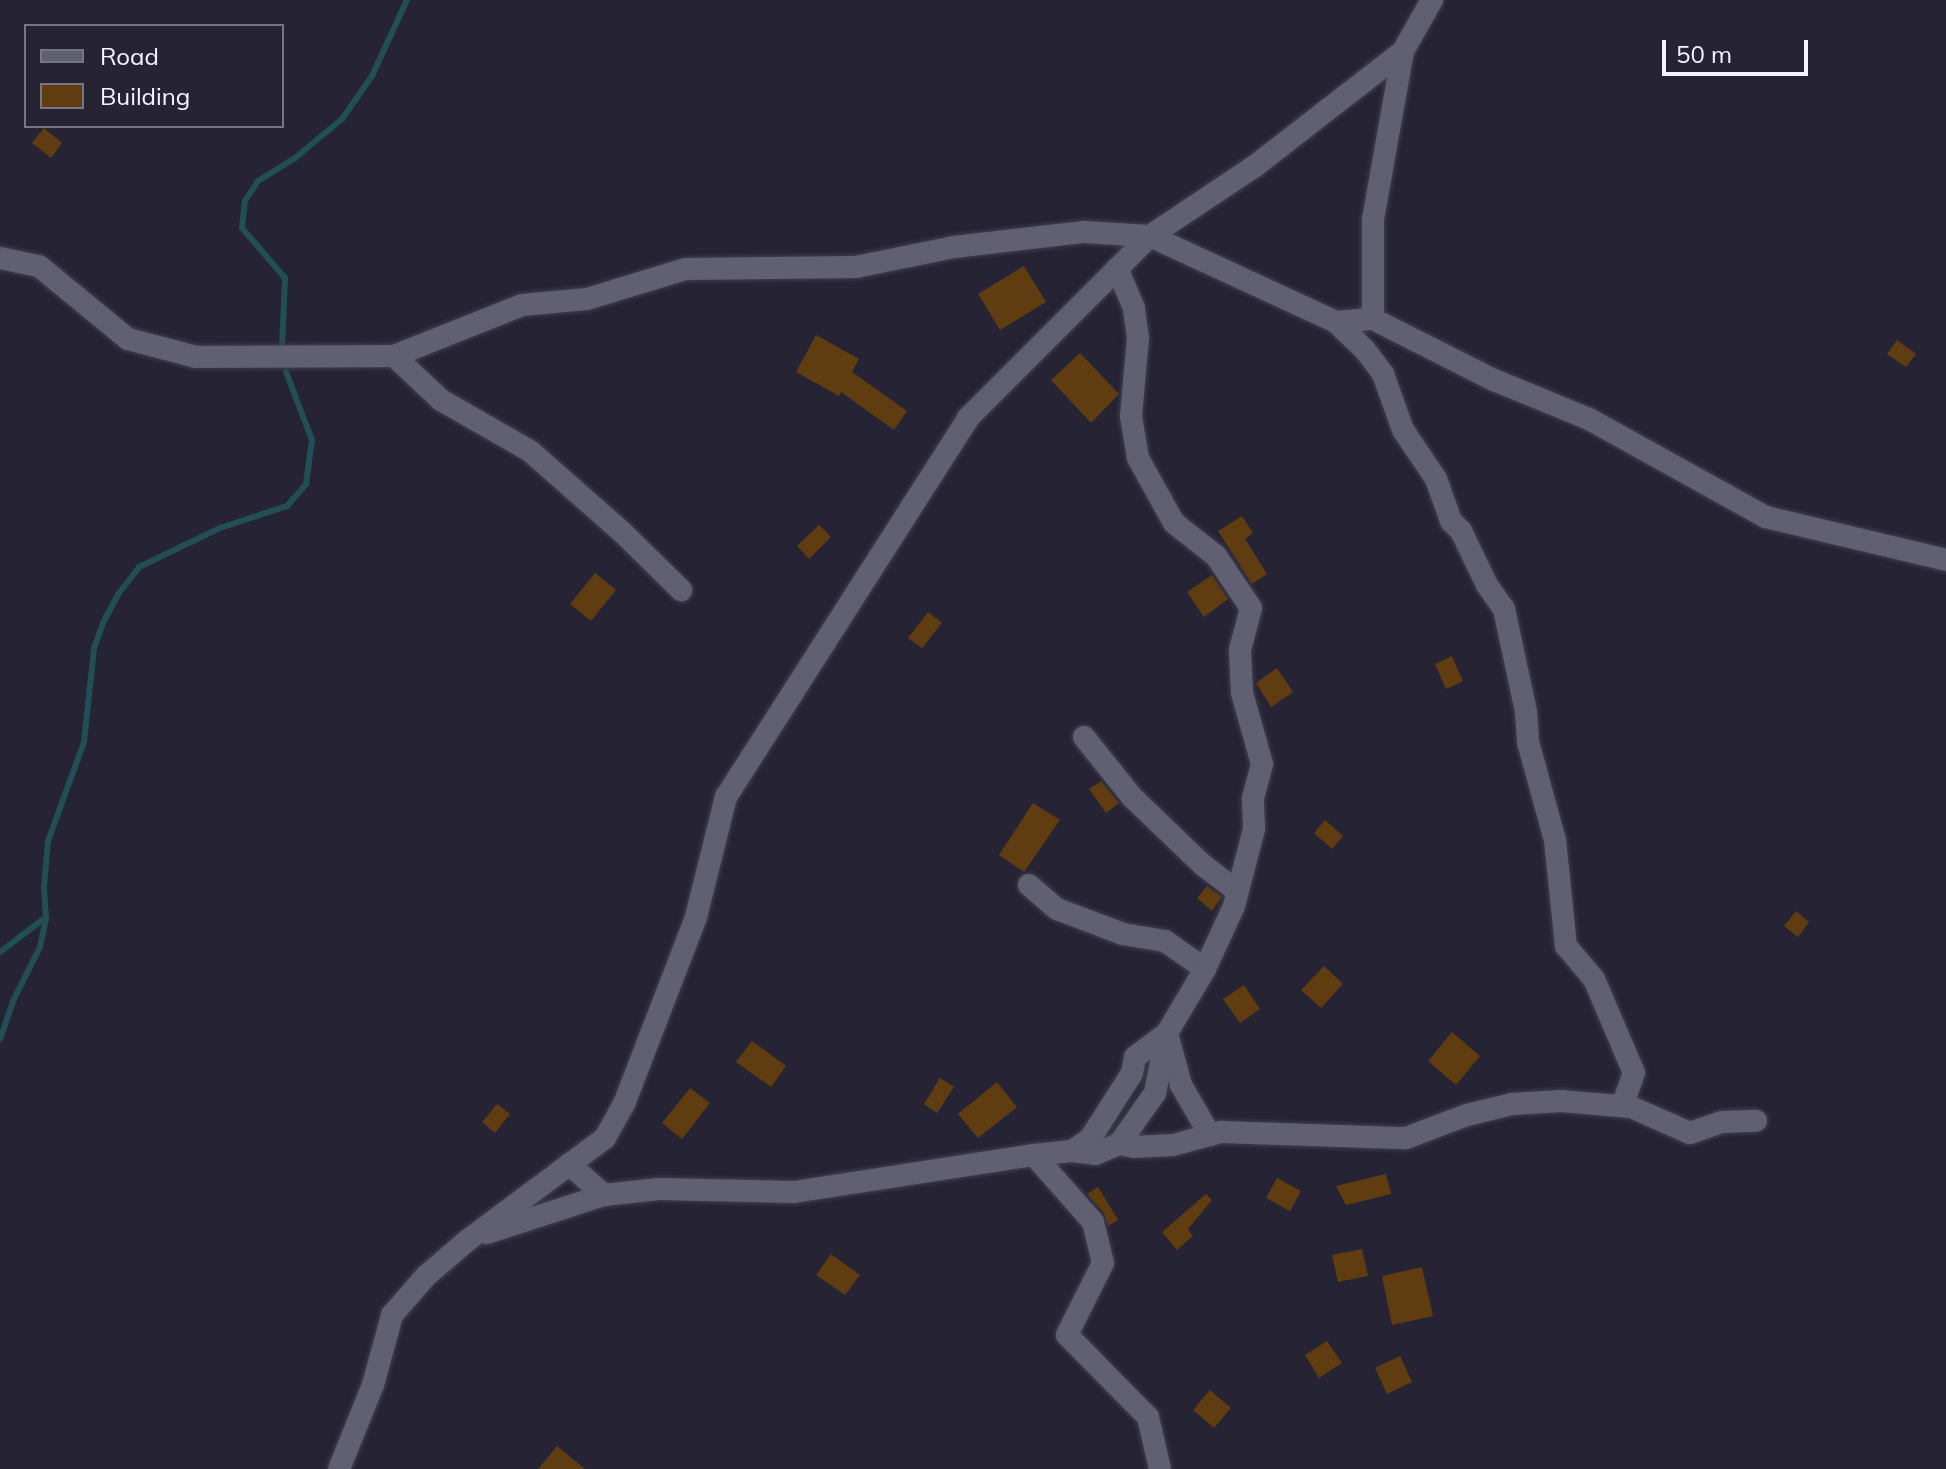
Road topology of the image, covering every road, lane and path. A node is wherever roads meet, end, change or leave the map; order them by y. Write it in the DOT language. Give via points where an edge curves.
graph roads {
  1 [pos="1432,0"];
  2 [pos="1403,51"];
  3 [pos="1150,236"];
  4 [pos="0,258"];
  5 [pos="1117,268"];
  6 [pos="1373,319"];
  7 [pos="1336,322"];
  8 [pos="394,356"];
  9 [pos="1946,560"];
  10 [pos="681,590"];
  11 [pos="1084,737"];
  12 [pos="1029,885"];
  13 [pos="1237,891"];
  14 [pos="1205,969"];
  15 [pos="1167,1033"];
  16 [pos="1622,1106"];
  17 [pos="1756,1121"];
  18 [pos="1210,1135"];
  19 [pos="1119,1144"];
  20 [pos="1072,1151"];
  21 [pos="1034,1155"];
  22 [pos="569,1164"];
  23 [pos="604,1195"];
  24 [pos="468,1240"];
  25 [pos="339,1469"];
  26 [pos="1160,1469"];
  1 -- 2 [label="street"];
  2 -- 3 [label="street" via="1255,166"];
  2 -- 6 [label="street" via="1373,219"];
  3 -- 5 [label="street"];
  3 -- 7 [label="street"];
  3 -- 8 [label="street" via="1084,232 954,247 856,267 686,269 587,299 522,305"];
  4 -- 8 [label="street" via="39,266 128,339 196,357"];
  5 -- 13 [label="street" via="1134,308 1138,338 1131,416 1138,458 1174,523 1216,556 1251,608 1240,650 1242,693 1262,764 1253,798 1254,829"];
  5 -- 22 [label="street" via="968,418 726,797 696,917 624,1104 605,1138"];
  6 -- 7 [label="street"];
  6 -- 9 [label="street" via="1494,380 1589,419 1766,517"];
  7 -- 16 [label="street" via="1383,374 1403,430 1436,479 1451,521 1504,609 1528,742 1555,840 1566,946 1594,979 1634,1073"];
  8 -- 10 [label="street" via="441,400 530,451"];
  11 -- 13 [label="street" via="1132,797"];
  12 -- 14 [label="street" via="1057,909 1123,934 1165,941"];
  13 -- 14 [label="street"];
  14 -- 15 [label="street"];
  15 -- 18 [label="street" via="1181,1085"];
  15 -- 19 [label="street" via="1155,1093"];
  15 -- 20 [label="street" via="1135,1057 1132,1073 1090,1139"];
  16 -- 17 [label="street" via="1690,1133 1722,1122"];
  16 -- 18 [label="street" via="1512,1104 1406,1138"];
  18 -- 19 [label="street" via="1173,1145"];
  19 -- 20 [label="street" via="1095,1154"];
  20 -- 21 [label="street"];
  21 -- 23 [label="street" via="794,1192 659,1189"];
  21 -- 26 [label="street" via="1093,1222 1103,1263 1067,1335 1148,1417"];
  22 -- 23 [label="street"];
  22 -- 24 [label="street"];
  23 -- 24 [label="street"];
  24 -- 25 [label="street" via="392,1315 373,1385"];
}
